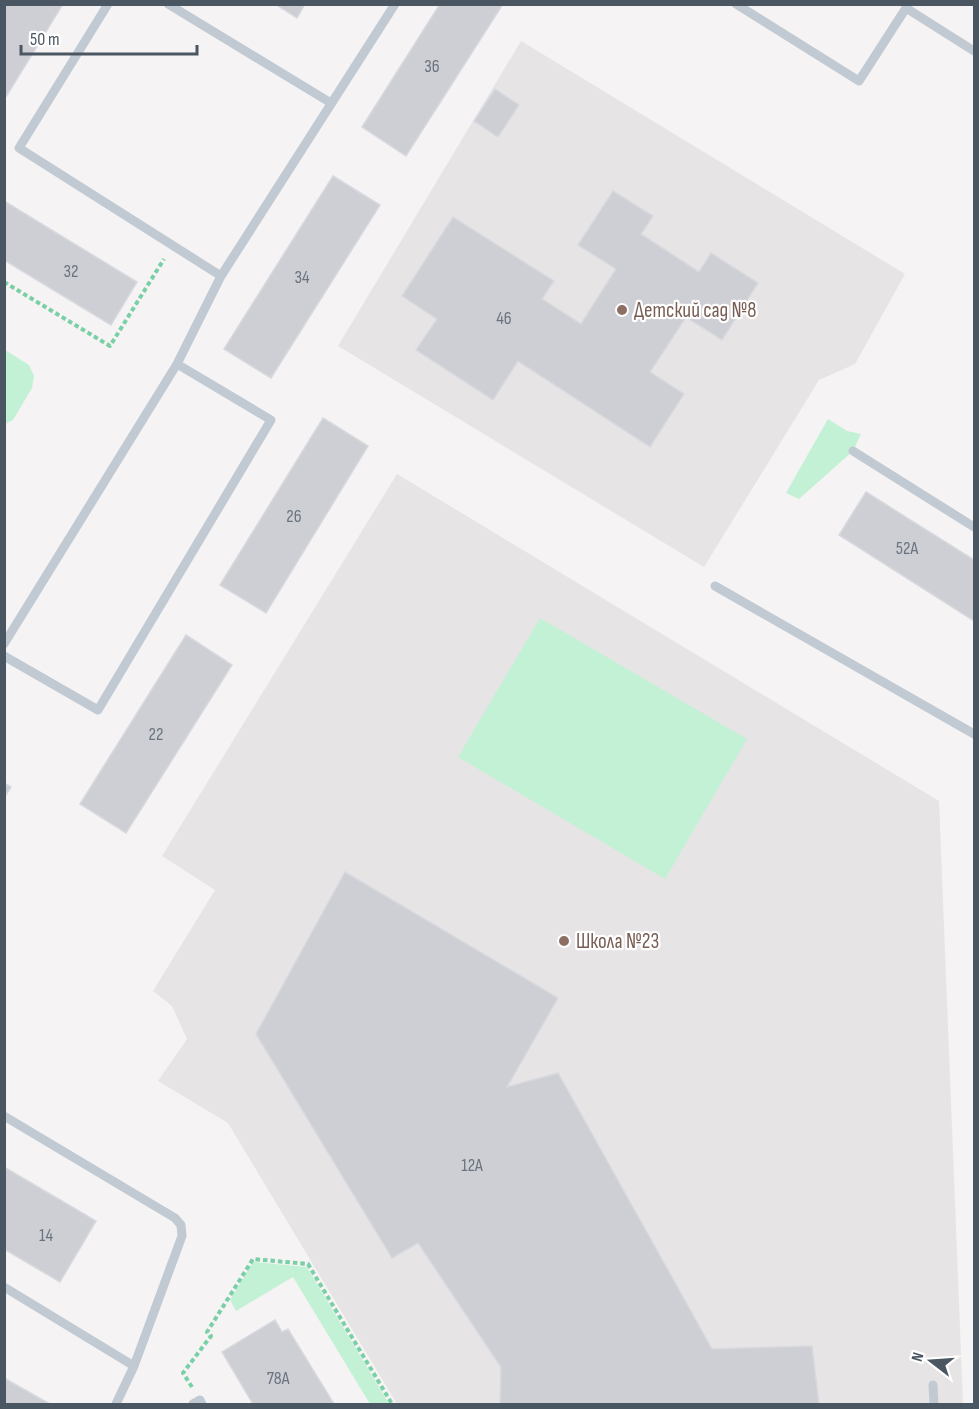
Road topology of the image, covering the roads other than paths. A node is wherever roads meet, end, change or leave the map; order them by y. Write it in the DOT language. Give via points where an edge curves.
graph roads {
  1 [pos="108,4"];
  2 [pos="168,4"];
  3 [pos="395,4"];
  4 [pos="736,4"];
  5 [pos="975,51"];
  6 [pos="331,103"];
  7 [pos="221,276"];
  8 [pos="177,363"];
  9 [pos="853,451"];
  10 [pos="975,527"];
  11 [pos="715,586"];
  12 [pos="4,644"];
  13 [pos="4,656"];
  14 [pos="975,734"];
  15 [pos="4,1116"];
  16 [pos="4,1287"];
  17 [pos="134,1366"];
  18 [pos="933,1385"];
  19 [pos="116,1404"];
  20 [pos="193,1404"];
  21 [pos="202,1404"];
  22 [pos="934,1404"];
  1 -- 7 [label="lane" via="19,148"];
  2 -- 6 [label="lane"];
  3 -- 6 [label="lane"];
  4 -- 5 [label="lane" via="859,81 906,8"];
  6 -- 7 [label="lane"];
  7 -- 8 [label="lane"];
  8 -- 12 [label="lane"];
  8 -- 13 [label="lane" via="271,420 98,710"];
  9 -- 10 [label="lane"];
  11 -- 14 [label="lane"];
  15 -- 17 [label="lane" via="176,1218 181,1225 182,1236"];
  16 -- 17 [label="lane"];
  17 -- 19 [label="lane"];
  18 -- 22 [label="lane"];
  20 -- 21 [label="lane" via="200,1400"];
}
